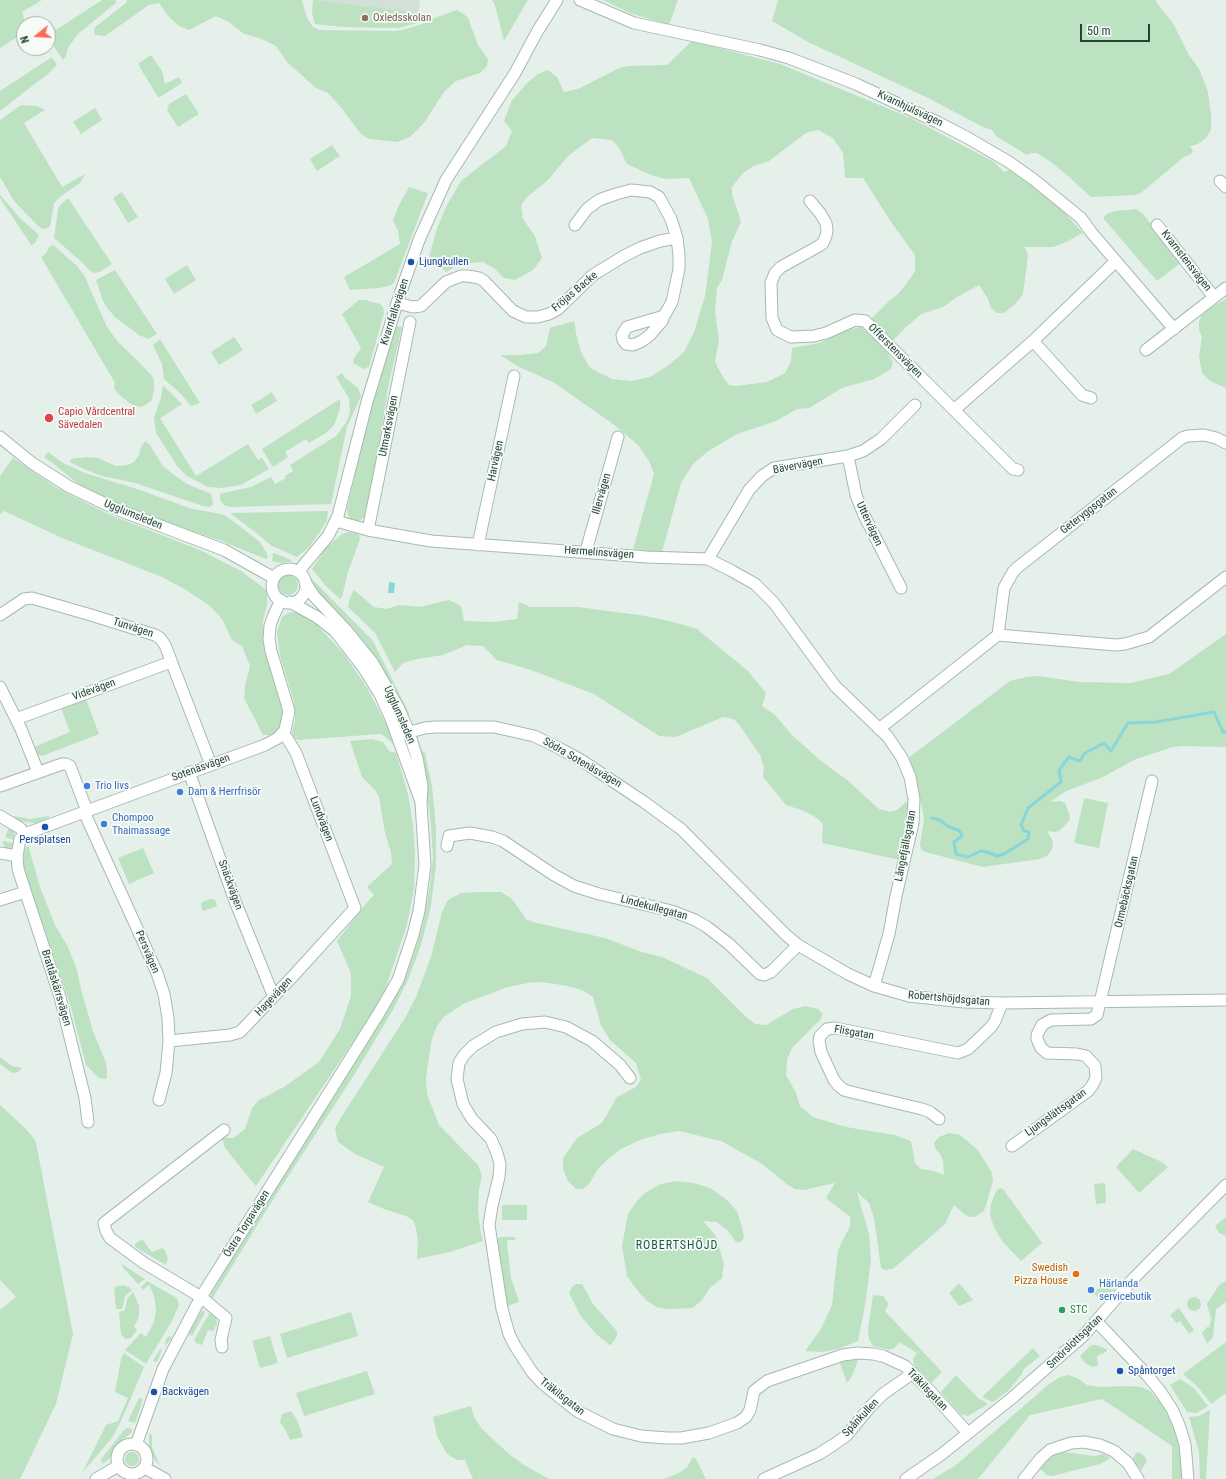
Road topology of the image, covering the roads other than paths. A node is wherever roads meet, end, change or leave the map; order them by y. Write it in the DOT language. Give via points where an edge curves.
graph roads {
  1 [pos="557,0"];
  2 [pos="580,0"];
  3 [pos="810,201"];
  4 [pos="575,225"];
  5 [pos="1157,225"];
  6 [pos="677,238"];
  7 [pos="1116,261"];
  8 [pos="1226,288"];
  9 [pos="1214,297"];
  10 [pos="397,303"];
  11 [pos="664,316"];
  12 [pos="410,322"];
  13 [pos="1174,329"];
  14 [pos="1032,341"];
  15 [pos="1146,350"];
  16 [pos="514,376"];
  17 [pos="1091,398"];
  18 [pos="915,405"];
  19 [pos="954,410"];
  20 [pos="0,437"];
  21 [pos="618,437"];
  22 [pos="1226,443"];
  23 [pos="848,456"];
  24 [pos="1018,470"];
  25 [pos="336,521"];
  26 [pos="368,530"];
  27 [pos="478,545"];
  28 [pos="586,552"];
  29 [pos="708,559"];
  30 [pos="298,572"];
  31 [pos="1226,577"];
  32 [pos="274,578"];
  33 [pos="305,582"];
  34 [pos="901,588"];
  35 [pos="285,601"];
  36 [pos="0,615"];
  37 [pos="998,635"];
  38 [pos="171,662"];
  39 [pos="819,665"];
  40 [pos="0,687"];
  41 [pos="16,718"];
  42 [pos="879,729"];
  43 [pos="409,732"];
  44 [pos="282,734"];
  45 [pos="398,735"];
  46 [pos="211,765"];
  47 [pos="38,772"];
  48 [pos="189,772"];
  49 [pos="1152,781"];
  50 [pos="0,786"];
  51 [pos="644,802"];
  52 [pos="421,803"];
  53 [pos="85,811"];
  54 [pos="0,816"];
  55 [pos="25,834"];
  56 [pos="447,846"];
  57 [pos="0,853"];
  58 [pos="17,856"];
  59 [pos="25,892"];
  60 [pos="0,900"];
  61 [pos="355,908"];
  62 [pos="798,945"];
  63 [pos="874,986"];
  64 [pos="274,996"];
  65 [pos="1226,1000"];
  66 [pos="1101,1002"];
  67 [pos="1002,1003"];
  68 [pos="379,1013"];
  69 [pos="169,1041"];
  70 [pos="630,1078"];
  71 [pos="159,1100"];
  72 [pos="939,1119"];
  73 [pos="88,1122"];
  74 [pos="224,1130"];
  75 [pos="1012,1146"];
  76 [pos="1226,1185"];
  77 [pos="201,1297"];
  78 [pos="1097,1322"];
  79 [pos="222,1347"];
  80 [pos="913,1373"];
  81 [pos="968,1433"];
  82 [pos="136,1445"];
  83 [pos="118,1466"];
  84 [pos="145,1468"];
  85 [pos="96,1479"];
  86 [pos="165,1479"];
  87 [pos="764,1479"];
  88 [pos="906,1479"];
  89 [pos="1024,1479"];
  90 [pos="1138,1479"];
  91 [pos="1188,1479"];
  1 -- 10 [label="street, Kvarnfallsvägen" via="515,73 446,180 418,240"];
  2 -- 7 [label="street, Kvarnhjulsvägen" via="634,23 789,58 856,84 937,122 1009,162 1033,179 1081,218"];
  3 -- 19 [label="street, Offerstensvägen" via="826,223 826,236 819,246 774,273 771,283 772,318 777,330 791,337 814,336 855,320 864,321"];
  4 -- 6 [label="street" via="587,209 599,200 631,190 650,192 659,197 664,205"];
  5 -- 9 [label="street, Kvarnstensvägen"];
  6 -- 10 [label="street, Fröjas Backe" via="660,241 624,256 593,275 558,309 538,317 526,317 513,311 484,281 468,276 446,282 421,306"];
  6 -- 11 [label="street" via="679,269 672,302"];
  7 -- 13 [label="street, Kvarnhjulsvägen"];
  7 -- 14 [label="street"];
  8 -- 9 [label="street, Kvarnstensvägen"];
  9 -- 13 [label="street, Kvarnstensvägen"];
  10 -- 25 [label="street, Kvarnfallsvägen" via="367,402"];
  12 -- 26 [label="street, Utmarksvägen"];
  13 -- 15 [label="street, Kvarnstensvägen"];
  14 -- 17 [label="street" via="1082,395"];
  14 -- 19 [label="street"];
  16 -- 27 [label="street, Harvägen"];
  18 -- 23 [label="street, Bävervägen" via="881,439 867,449"];
  19 -- 24 [label="street, Offerstensvägen" via="1013,469"];
  20 -- 32 [label="street, Ugglumsleden" via="68,486 116,509 224,550"];
  21 -- 28 [label="street, Illervägen"];
  22 -- 37 [label="street, Geteryggsgatan" via="1204,435 1182,438 1018,567 1004,588"];
  23 -- 29 [label="street, Bävervägen" via="774,468 762,476 749,490"];
  23 -- 34 [label="street, Uttervägen" via="856,495 864,515"];
  25 -- 26 [label="street, Hermelinsvägen"];
  25 -- 30 [label="street, Kvarnfallsvägen" via="328,536"];
  26 -- 27 [label="street, Hermelinsvägen" via="431,542"];
  27 -- 28 [label="street, Hermelinsvägen"];
  28 -- 29 [label="street, Hermelinsvägen"];
  29 -- 39 [label="street, Hermelinsvägen" via="745,578 765,593"];
  30 -- 32 [label="street" via="292,569 283,570"];
  30 -- 33 [label="street, Ugglumsleden"];
  31 -- 37 [label="street" via="1149,637 1125,644"];
  32 -- 35 [label="street" via="274,594"];
  33 -- 35 [label="street" via="303,594 298,600"];
  33 -- 43 [label="street, Ugglumsleden" via="314,596 372,662"];
  35 -- 44 [label="street" via="273,616 269,639 288,711"];
  35 -- 45 [label="street, Ugglumsleden" via="317,617 335,631 380,694"];
  36 -- 38 [label="street, Tunvägen" via="24,599 35,598 155,635 163,641"];
  37 -- 42 [label="street"];
  38 -- 41 [label="street, Videvägen"];
  38 -- 46 [label="street, Tunvägen"];
  39 -- 42 [label="street, Långefjällsgatan"];
  40 -- 41 [label="street"];
  41 -- 47 [label="street"];
  42 -- 63 [label="street, Långefjällsgatan" via="888,737 902,758 910,777 914,811 889,934"];
  43 -- 45 [label="street, Södra Sotenäsvägen"];
  43 -- 51 [label="street, Södra Sotenäsvägen" via="435,727 477,726 530,735 569,753"];
  43 -- 52 [label="street, Ugglumsleden" via="416,752 422,786"];
  44 -- 46 [label="street, Sotenäsvägen" via="265,745"];
  44 -- 61 [label="street, Lundvägen" via="296,753"];
  45 -- 52 [label="street, Ugglumsleden"];
  46 -- 48 [label="street, Sotenäsvägen"];
  47 -- 50 [label="street"];
  47 -- 53 [label="street" via="62,764 70,766"];
  48 -- 53 [label="street, Sotenäsvägen"];
  48 -- 64 [label="street, Snäckvägen" via="235,901"];
  49 -- 66 [label="street, Ormebäcksgatan"];
  51 -- 62 [label="street, Robertshöjdsgatan" via="681,829 780,930"];
  52 -- 68 [label="street, Ugglumsleden" via="425,865 419,911 398,980"];
  53 -- 55 [label="street, Sotenäsvägen"];
  53 -- 69 [label="street, Persvägen" via="157,973 166,1008"];
  54 -- 55 [label="street"];
  55 -- 58 [label="street" via="20,839"];
  56 -- 62 [label="street, Lindekullegatan" via="449,836 470,833 492,837 584,890 672,911 695,920 729,944 760,974 771,972"];
  57 -- 58 [label="street"];
  58 -- 59 [label="street, Brattåskärrsvägen"];
  59 -- 60 [label="street"];
  59 -- 73 [label="street, Brattåskärrsvägen" via="62,1004 86,1098"];
  61 -- 64 [label="street, Hagevägen"];
  62 -- 63 [label="street, Robertshöjdsgatan"];
  63 -- 67 [label="street, Robertshöjdsgatan" via="924,998"];
  64 -- 69 [label="street, Hagevägen" via="236,1034"];
  65 -- 66 [label="street, Robertshöjdsgatan"];
  66 -- 67 [label="street, Robertshöjdsgatan"];
  66 -- 75 [label="street, Ljungslättsgatan" via="1095,1018 1051,1020 1042,1025 1037,1039 1043,1050 1053,1054 1086,1056 1095,1066 1096,1078 1088,1091"];
  67 -- 72 [label="street, Flisgatan" via="991,1027 968,1049 958,1053 835,1028 827,1029 820,1036 821,1052 834,1080 841,1087 851,1092 922,1109"];
  68 -- 77 [label="street, Östra Torpavägen"];
  69 -- 71 [label="street, Persvägen" via="166,1073"];
  70 -- 80 [label="street, Träkilsgatan" via="620,1065 592,1041 566,1027 545,1022 522,1024 496,1032 473,1046 459,1063 457,1079 463,1104 472,1119 492,1139 500,1164 489,1225 502,1309 515,1346 543,1384 577,1411 613,1429 641,1436 674,1438 703,1434 737,1423 746,1417 750,1410 753,1394 758,1386 843,1355 858,1353 883,1356 905,1366"];
  74 -- 77 [label="street" via="104,1223 110,1238 144,1263"];
  76 -- 78 [label="street, Smörslottsgatan" via="1134,1278"];
  77 -- 79 [label="street" via="226,1318"];
  77 -- 82 [label="street, Östra Torpavägen" via="163,1368"];
  78 -- 81 [label="street, Smörslottsgatan" via="1032,1381"];
  78 -- 91 [label="street" via="1147,1375 1172,1409 1185,1444"];
  80 -- 81 [label="street, Träkilsgatan"];
  80 -- 87 [label="street, Spånkullen" via="883,1394 846,1436 819,1454"];
  81 -- 88 [label="street, Smörslottsgatan"];
  82 -- 83 [label="street" via="130,1444 120,1450"];
  82 -- 84 [label="street" via="146,1452"];
  83 -- 84 [label="street" via="131,1475"];
  83 -- 85 [label="street"];
  84 -- 86 [label="street"];
  89 -- 90 [label="street" via="1050,1450 1071,1443 1084,1442 1100,1444 1114,1451 1128,1463"];
}
